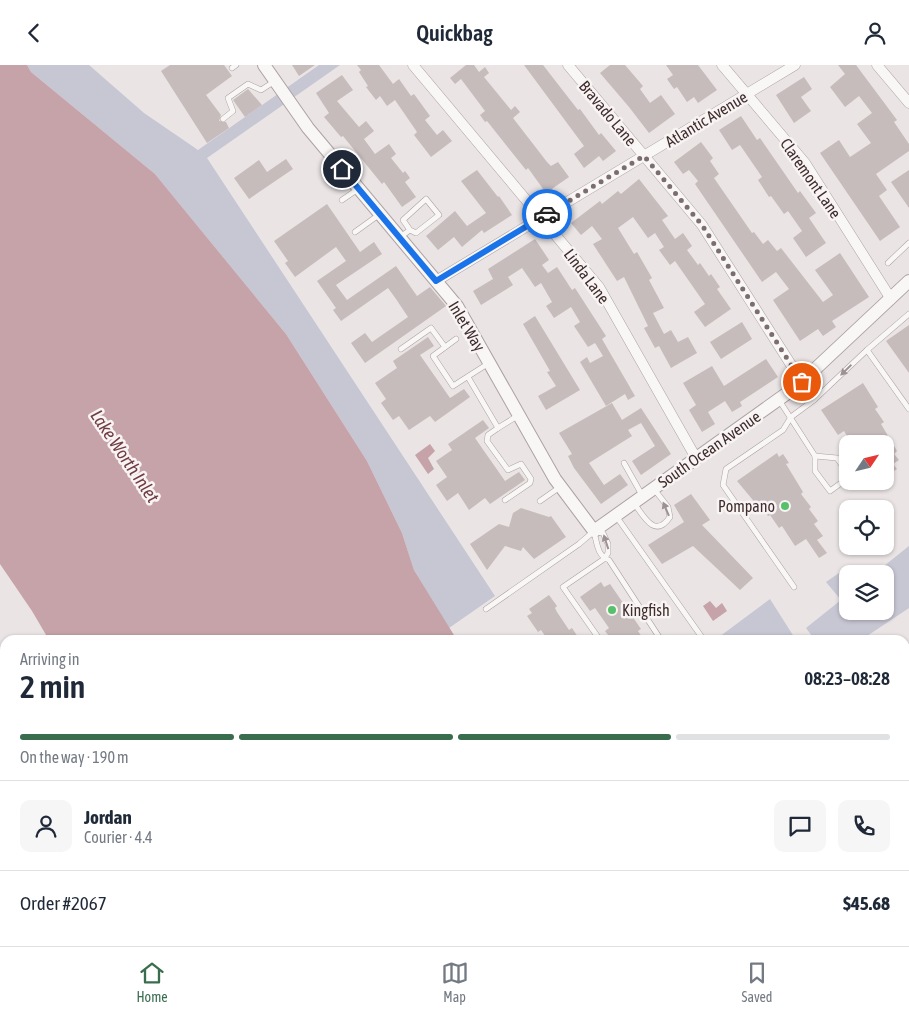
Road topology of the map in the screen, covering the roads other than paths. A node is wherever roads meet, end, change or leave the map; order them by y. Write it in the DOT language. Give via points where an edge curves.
graph roads {
  1 [pos="264,65"];
  2 [pos="413,65"];
  3 [pos="568,65"];
  4 [pos="722,65"];
  5 [pos="795,65"];
  6 [pos="877,65"];
  7 [pos="275,81"];
  8 [pos="747,94"];
  9 [pos="909,103"];
  10 [pos="223,119"];
  11 [pos="644,156"];
  12 [pos="359,189"];
  13 [pos="342,200"];
  14 [pos="380,214"];
  15 [pos="541,218"];
  16 [pos="355,232"];
  17 [pos="405,233"];
  18 [pos="909,243"];
  19 [pos="888,263"];
  20 [pos="436,281"];
  21 [pos="909,281"];
  22 [pos="891,299"];
  23 [pos="909,315"];
  24 [pos="456,339"];
  25 [pos="445,347"];
  26 [pos="401,349"];
  27 [pos="867,350"];
  28 [pos="489,363"];
  29 [pos="468,377"];
  30 [pos="802,382"];
  31 [pos="778,399"];
  32 [pos="909,409"];
  33 [pos="519,415"];
  34 [pos="791,417"];
  35 [pos="498,428"];
  36 [pos="815,456"];
  37 [pos="696,458"];
  38 [pos="839,461"];
  39 [pos="624,463"];
  40 [pos="839,484"];
  41 [pos="560,487"];
  42 [pos="653,488"];
  43 [pos="638,499"];
  44 [pos="505,500"];
  45 [pos="540,501"];
  46 [pos="615,516"];
  47 [pos="594,531"];
  48 [pos="604,559"];
  49 [pos="794,587"];
  50 [pos="486,609"];
  51 [pos="597,635"];
  52 [pos="657,635"];
  53 [pos="700,635"];
  1 -- 7 [label="street, Inlet Way"];
  2 -- 15 [label="street, Linda Lane"];
  3 -- 11 [label="street, Bravado Lane"];
  4 -- 8 [label="street, Claremont Lane"];
  5 -- 8 [label="street, Atlantic Avenue"];
  6 -- 9 [label="street"];
  7 -- 10 [label="lane" via="261,90 248,84 228,98 233,111"];
  7 -- 12 [label="street, Inlet Way" via="308,128"];
  8 -- 11 [label="street, Atlantic Avenue"];
  8 -- 22 [label="street, Claremont Lane" via="805,163"];
  11 -- 15 [label="street, Atlantic Avenue"];
  11 -- 30 [label="street, Bravado Lane" via="702,225"];
  12 -- 13 [label="lane"];
  12 -- 14 [label="street, Inlet Way"];
  14 -- 16 [label="lane"];
  14 -- 17 [label="street, Inlet Way"];
  15 -- 20 [label="street, Atlantic Avenue"];
  15 -- 37 [label="street, Linda Lane" via="599,287"];
  17 -- 17 [label="lane" via="416,233 439,215 426,199 403,219"];
  17 -- 20 [label="street, Inlet Way"];
  18 -- 19 [label="lane"];
  20 -- 28 [label="street, Inlet Way" via="457,306"];
  21 -- 22 [label="street, South Ocean Avenue"];
  22 -- 30 [label="street, South Ocean Avenue"];
  23 -- 27 [label="lane"];
  24 -- 25 [label="lane"];
  25 -- 26 [label="lane" via="431,328"];
  25 -- 29 [label="lane" via="433,358 451,384 456,385"];
  27 -- 32 [label="lane"];
  27 -- 34 [label="lane, one-way" via="814,401"];
  28 -- 29 [label="lane"];
  28 -- 33 [label="street, Inlet Way"];
  29 -- 35 [label="lane"];
  30 -- 31 [label="street, South Ocean Avenue"];
  31 -- 34 [label="lane"];
  31 -- 37 [label="street, South Ocean Avenue"];
  33 -- 35 [label="lane"];
  33 -- 41 [label="street, Inlet Way"];
  34 -- 36 [label="lane"];
  34 -- 49 [label="lane" via="783,430 726,469 724,485"];
  35 -- 44 [label="lane" via="488,435 487,441 508,470 521,465 531,481"];
  36 -- 38 [label="lane"];
  36 -- 40 [label="lane" via="815,471 830,491"];
  37 -- 42 [label="street, South Ocean Avenue"];
  39 -- 43 [label="lane"];
  41 -- 45 [label="lane"];
  41 -- 47 [label="street, Inlet Way"];
  42 -- 43 [label="street, South Ocean Avenue"];
  43 -- 42 [label="lane, one-way" via="650,524 664,525 670,517 668,507"];
  43 -- 46 [label="street, South Ocean Avenue"];
  46 -- 47 [label="street, South Ocean Avenue"];
  46 -- 53 [label="lane"];
  47 -- 48 [label="lane"];
  48 -- 47 [label="lane, one-way" via="608,543 603,533"];
  47 -- 50 [label="lane"];
  48 -- 51 [label="lane" via="563,587"];
  48 -- 52 [label="lane" via="609,560"];
}
